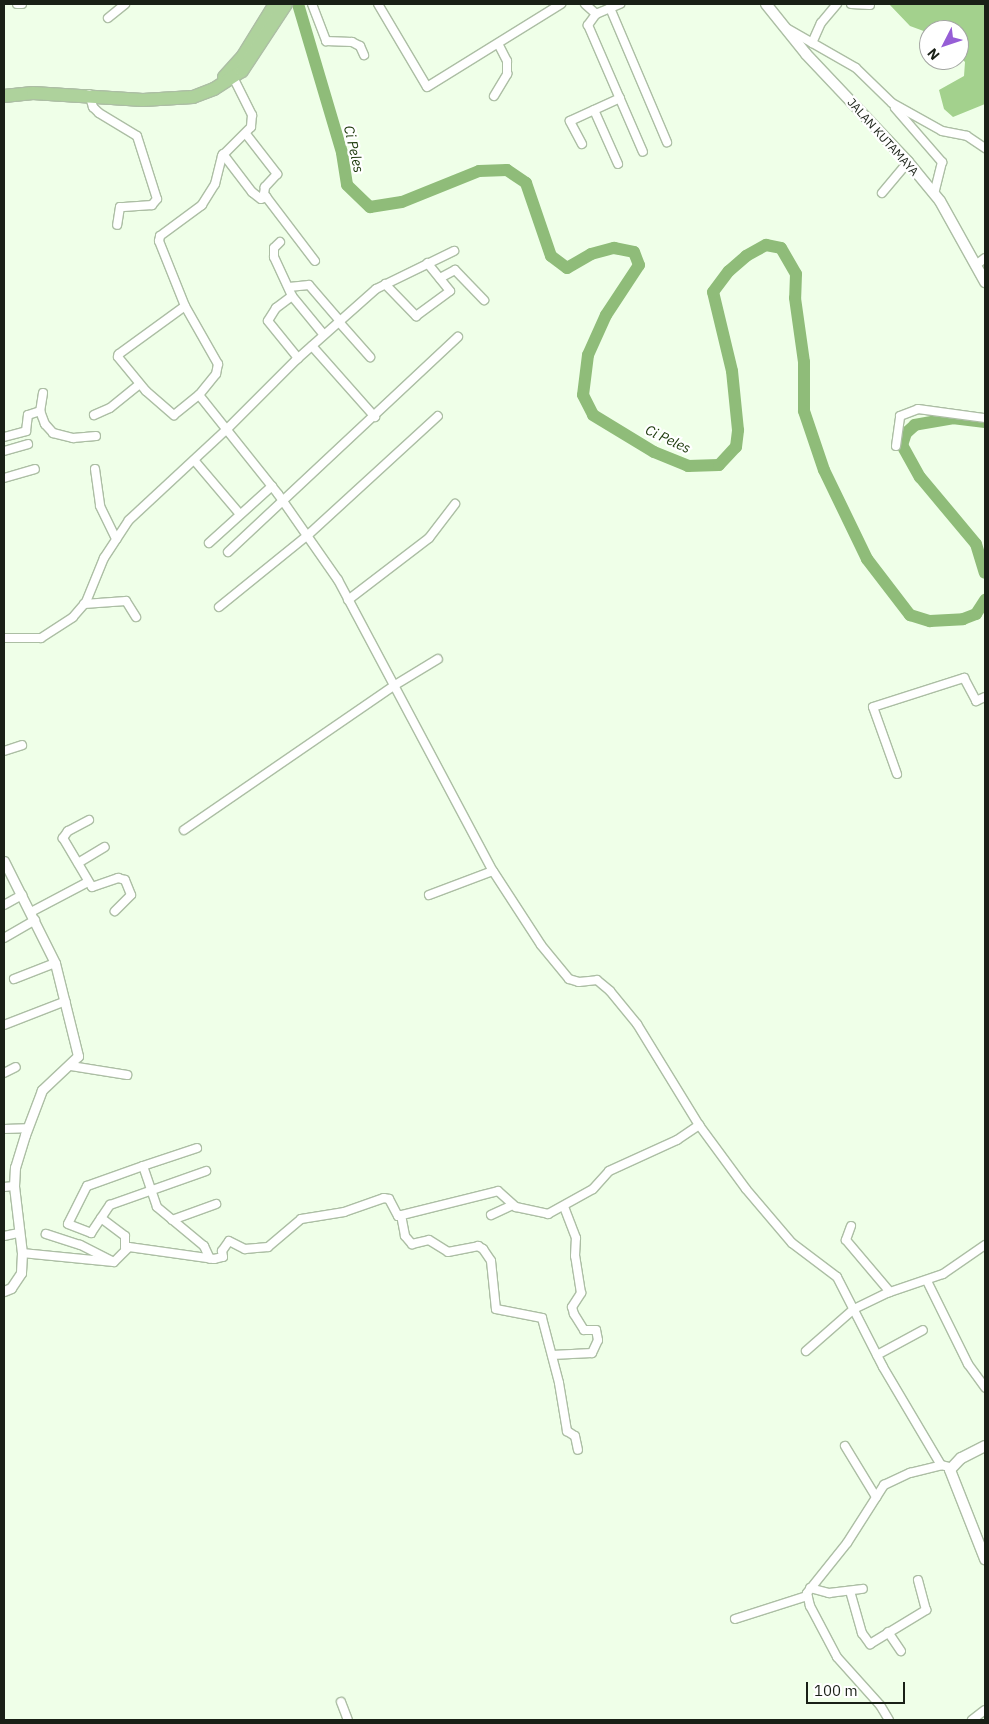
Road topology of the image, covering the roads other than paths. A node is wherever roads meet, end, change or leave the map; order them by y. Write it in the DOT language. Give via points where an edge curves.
graph roads {
  1 [pos="17,4"];
  2 [pos="22,4"];
  3 [pos="125,4"];
  4 [pos="286,4"];
  5 [pos="312,4"];
  6 [pos="378,4"];
  7 [pos="561,4"];
  8 [pos="584,4"];
  9 [pos="766,4"];
  10 [pos="837,4"];
  11 [pos="851,4"];
  12 [pos="615,5"];
  13 [pos="870,5"];
  14 [pos="274,11"];
  15 [pos="596,14"];
  16 [pos="108,18"];
  17 [pos="782,25"];
  18 [pos="812,43"];
  19 [pos="499,45"];
  20 [pos="364,55"];
  21 [pos="231,75"];
  22 [pos="89,94"];
  23 [pos="4,96"];
  24 [pos="494,96"];
  25 [pos="620,98"];
  26 [pos="885,98"];
  27 [pos="594,110"];
  28 [pos="246,134"];
  29 [pos="667,142"];
  30 [pos="582,144"];
  31 [pos="985,148"];
  32 [pos="642,152"];
  33 [pos="223,154"];
  34 [pos="908,162"];
  35 [pos="618,164"];
  36 [pos="882,193"];
  37 [pos="934,193"];
  38 [pos="267,197"];
  39 [pos="118,225"];
  40 [pos="280,242"];
  41 [pos="454,251"];
  42 [pos="985,258"];
  43 [pos="315,261"];
  44 [pos="427,263"];
  45 [pos="976,265"];
  46 [pos="440,278"];
  47 [pos="985,282"];
  48 [pos="385,284"];
  49 [pos="289,287"];
  50 [pos="292,296"];
  51 [pos="484,300"];
  52 [pos="185,306"];
  53 [pos="340,321"];
  54 [pos="324,336"];
  55 [pos="458,337"];
  56 [pos="312,346"];
  57 [pos="370,357"];
  58 [pos="298,358"];
  59 [pos="140,384"];
  60 [pos="43,393"];
  61 [pos="199,395"];
  62 [pos="40,411"];
  63 [pos="94,415"];
  64 [pos="438,416"];
  65 [pos="375,417"];
  66 [pos="985,418"];
  67 [pos="227,429"];
  68 [pos="96,436"];
  69 [pos="4,437"];
  70 [pos="28,444"];
  71 [pos="896,446"];
  72 [pos="4,451"];
  73 [pos="194,460"];
  74 [pos="35,469"];
  75 [pos="95,469"];
  76 [pos="4,478"];
  77 [pos="272,486"];
  78 [pos="283,501"];
  79 [pos="455,504"];
  80 [pos="240,513"];
  81 [pos="308,536"];
  82 [pos="116,539"];
  83 [pos="209,543"];
  84 [pos="228,552"];
  85 [pos="348,600"];
  86 [pos="84,604"];
  87 [pos="219,607"];
  88 [pos="136,617"];
  89 [pos="4,638"];
  90 [pos="438,659"];
  91 [pos="394,685"];
  92 [pos="985,697"];
  93 [pos="22,744"];
  94 [pos="4,751"];
  95 [pos="897,774"];
  96 [pos="88,820"];
  97 [pos="184,830"];
  98 [pos="105,847"];
  99 [pos="4,861"];
  100 [pos="78,863"];
  101 [pos="493,871"];
  102 [pos="88,882"];
  103 [pos="22,895"];
  104 [pos="429,895"];
  105 [pos="4,906"];
  106 [pos="115,911"];
  107 [pos="33,916"];
  108 [pos="4,938"];
  109 [pos="56,963"];
  110 [pos="14,979"];
  111 [pos="66,1001"];
  112 [pos="4,1025"];
  113 [pos="70,1066"];
  114 [pos="16,1067"];
  115 [pos="4,1073"];
  116 [pos="127,1075"];
  117 [pos="699,1125"];
  118 [pos="27,1128"];
  119 [pos="4,1129"];
  120 [pos="197,1148"];
  121 [pos="143,1166"];
  122 [pos="206,1171"];
  123 [pos="14,1186"];
  124 [pos="4,1187"];
  125 [pos="152,1190"];
  126 [pos="216,1204"];
  127 [pos="512,1205"];
  128 [pos="564,1206"];
  129 [pos="400,1215"];
  130 [pos="491,1215"];
  131 [pos="101,1218"];
  132 [pos="172,1220"];
  133 [pos="851,1226"];
  134 [pos="18,1233"];
  135 [pos="46,1234"];
  136 [pos="4,1236"];
  137 [pos="985,1245"];
  138 [pos="123,1250"];
  139 [pos="22,1252"];
  140 [pos="210,1259"];
  141 [pos="114,1262"];
  142 [pos="927,1281"];
  143 [pos="4,1291"];
  144 [pos="890,1292"];
  145 [pos="854,1309"];
  146 [pos="923,1330"];
  147 [pos="806,1351"];
  148 [pos="552,1355"];
  149 [pos="877,1355"];
  150 [pos="985,1387"];
  151 [pos="844,1446"];
  152 [pos="985,1446"];
  153 [pos="578,1450"];
  154 [pos="946,1466"];
  155 [pos="876,1497"];
  156 [pos="985,1559"];
  157 [pos="918,1580"];
  158 [pos="863,1589"];
  159 [pos="850,1591"];
  160 [pos="809,1592"];
  161 [pos="735,1619"];
  162 [pos="888,1632"];
  163 [pos="901,1651"];
  164 [pos="341,1702"];
  165 [pos="985,1710"];
  166 [pos="348,1720"];
  167 [pos="889,1720"];
  168 [pos="972,1720"];
  1 -- 2 [label="street"];
  3 -- 16 [label="street"];
  4 -- 14 [label="highway"];
  5 -- 20 [label="street" via="326,41 352,42 360,46"];
  6 -- 19 [label="street" via="427,87"];
  7 -- 19 [label="street"];
  8 -- 15 [label="street"];
  9 -- 17 [label="main road, JALAN KUTAMAYA"];
  10 -- 18 [label="street" via="821,22"];
  11 -- 13 [label="street"];
  12 -- 15 [label="street"];
  12 -- 29 [label="street"];
  14 -- 21 [label="highway" via="250,62"];
  15 -- 25 [label="street" via="588,24"];
  17 -- 18 [label="street"];
  17 -- 34 [label="main road, JALAN KUTAMAYA"];
  18 -- 26 [label="street" via="864,74"];
  19 -- 24 [label="street" via="507,61 507,74"];
  21 -- 22 [label="highway" via="204,93 184,97 143,100"];
  21 -- 28 [label="street" via="252,115 253,122"];
  22 -- 23 [label="highway" via="33,92"];
  22 -- 39 [label="street" via="93,107 99,113 137,136 156,199 152,205 120,206"];
  25 -- 27 [label="street"];
  25 -- 32 [label="street"];
  26 -- 31 [label="street" via="942,131 967,136"];
  26 -- 37 [label="street" via="942,162"];
  27 -- 30 [label="street" via="570,121"];
  27 -- 35 [label="street"];
  28 -- 33 [label="street"];
  28 -- 38 [label="street" via="277,174 264,190"];
  33 -- 38 [label="street" via="257,196"];
  33 -- 52 [label="street" via="215,184 202,205 159,237 169,272"];
  34 -- 36 [label="street"];
  34 -- 37 [label="main road, JALAN KUTAMAYA"];
  37 -- 45 [label="main road, JALAN KUTAMAYA"];
  38 -- 43 [label="street"];
  40 -- 49 [label="street" via="274,248 274,257"];
  41 -- 44 [label="street"];
  42 -- 45 [label="street"];
  44 -- 46 [label="street"];
  44 -- 48 [label="street"];
  45 -- 47 [label="main road, JALAN KUTAMAYA"];
  46 -- 48 [label="street" via="449,292 416,316"];
  46 -- 51 [label="street" via="455,270"];
  48 -- 53 [label="street"];
  49 -- 50 [label="street"];
  49 -- 53 [label="street" via="309,285"];
  50 -- 54 [label="street"];
  50 -- 58 [label="street" via="276,308 268,321"];
  52 -- 59 [label="street" via="119,354 121,362"];
  52 -- 61 [label="street" via="218,364 216,374"];
  53 -- 54 [label="street"];
  53 -- 57 [label="street"];
  54 -- 56 [label="street"];
  55 -- 65 [label="street"];
  56 -- 58 [label="street"];
  56 -- 65 [label="street"];
  58 -- 67 [label="street"];
  59 -- 61 [label="street" via="176,416"];
  59 -- 63 [label="street" via="110,408"];
  60 -- 62 [label="street"];
  61 -- 67 [label="street"];
  62 -- 68 [label="street" via="45,424 60,437"];
  62 -- 69 [label="street" via="28,415 26,431"];
  64 -- 81 [label="street"];
  65 -- 78 [label="street"];
  66 -- 71 [label="street" via="918,409 900,416"];
  67 -- 73 [label="street"];
  67 -- 77 [label="street"];
  70 -- 72 [label="street"];
  73 -- 80 [label="street"];
  73 -- 82 [label="street" via="129,520"];
  74 -- 76 [label="street"];
  75 -- 82 [label="street" via="100,506"];
  77 -- 78 [label="street"];
  77 -- 80 [label="street"];
  78 -- 81 [label="street"];
  78 -- 84 [label="street"];
  79 -- 85 [label="street" via="430,538"];
  80 -- 83 [label="street"];
  81 -- 85 [label="street"];
  81 -- 87 [label="street"];
  82 -- 86 [label="street"];
  85 -- 91 [label="street"];
  86 -- 88 [label="street" via="126,601"];
  86 -- 89 [label="street" via="66,623 41,638"];
  90 -- 91 [label="street"];
  91 -- 97 [label="street"];
  91 -- 101 [label="street"];
  92 -- 95 [label="street" via="976,702 964,678 873,707"];
  93 -- 94 [label="street"];
  96 -- 100 [label="street" via="63,836"];
  98 -- 100 [label="street"];
  99 -- 103 [label="street"];
  100 -- 102 [label="street"];
  101 -- 104 [label="street"];
  101 -- 117 [label="street" via="541,945 569,979 579,982 597,980 637,1024"];
  102 -- 106 [label="street" via="95,888 114,879 124,880 131,895"];
  102 -- 107 [label="street"];
  103 -- 105 [label="street"];
  103 -- 107 [label="street"];
  107 -- 108 [label="street"];
  107 -- 109 [label="street"];
  109 -- 110 [label="street"];
  109 -- 111 [label="street"];
  111 -- 112 [label="street"];
  111 -- 113 [label="street" via="78,1056"];
  113 -- 116 [label="street"];
  113 -- 118 [label="street" via="42,1090"];
  114 -- 115 [label="street"];
  117 -- 128 [label="street" via="677,1140 609,1171 593,1189"];
  117 -- 145 [label="street" via="783,1234 837,1277"];
  118 -- 119 [label="street"];
  118 -- 123 [label="street" via="15,1167"];
  120 -- 121 [label="street"];
  121 -- 125 [label="street"];
  121 -- 131 [label="street" via="90,1184 68,1222 91,1233"];
  122 -- 125 [label="street"];
  123 -- 124 [label="street"];
  123 -- 134 [label="street"];
  125 -- 131 [label="street" via="110,1205"];
  125 -- 132 [label="street" via="158,1207"];
  126 -- 132 [label="street"];
  127 -- 128 [label="street" via="541,1214"];
  127 -- 129 [label="street" via="498,1191"];
  127 -- 130 [label="street"];
  128 -- 148 [label="street" via="576,1238 575,1256 581,1293 572,1307 584,1330 596,1330 598,1340 594,1352"];
  129 -- 140 [label="street" via="396,1215 389,1199 384,1198 344,1212 301,1218 268,1247 245,1249 229,1241 222,1251 223,1257"];
  129 -- 148 [label="street" via="405,1236 412,1244 429,1240 441,1250 478,1246 488,1253 496,1309 540,1317"];
  131 -- 138 [label="street" via="125,1236"];
  132 -- 140 [label="street" via="204,1246"];
  133 -- 144 [label="street" via="846,1240"];
  134 -- 136 [label="street"];
  134 -- 139 [label="street"];
  135 -- 141 [label="street" via="80,1245"];
  137 -- 142 [label="street" via="959,1266"];
  138 -- 140 [label="street"];
  138 -- 141 [label="street"];
  139 -- 141 [label="street"];
  139 -- 143 [label="street" via="18,1279"];
  142 -- 144 [label="street"];
  142 -- 150 [label="street" via="968,1364"];
  144 -- 145 [label="street"];
  145 -- 147 [label="street"];
  145 -- 149 [label="street"];
  146 -- 149 [label="street"];
  148 -- 153 [label="street" via="566,1429 575,1436"];
  149 -- 154 [label="street"];
  151 -- 155 [label="street"];
  152 -- 154 [label="main road"];
  154 -- 155 [label="street" via="888,1482"];
  154 -- 156 [label="main road"];
  155 -- 160 [label="street" via="847,1543"];
  157 -- 162 [label="street" via="926,1610"];
  158 -- 159 [label="street"];
  159 -- 160 [label="street"];
  159 -- 162 [label="street" via="866,1642 870,1644"];
  160 -- 161 [label="street"];
  160 -- 167 [label="street" via="837,1656"];
  162 -- 163 [label="street"];
  164 -- 166 [label="street"];
  165 -- 168 [label="street"];
}
